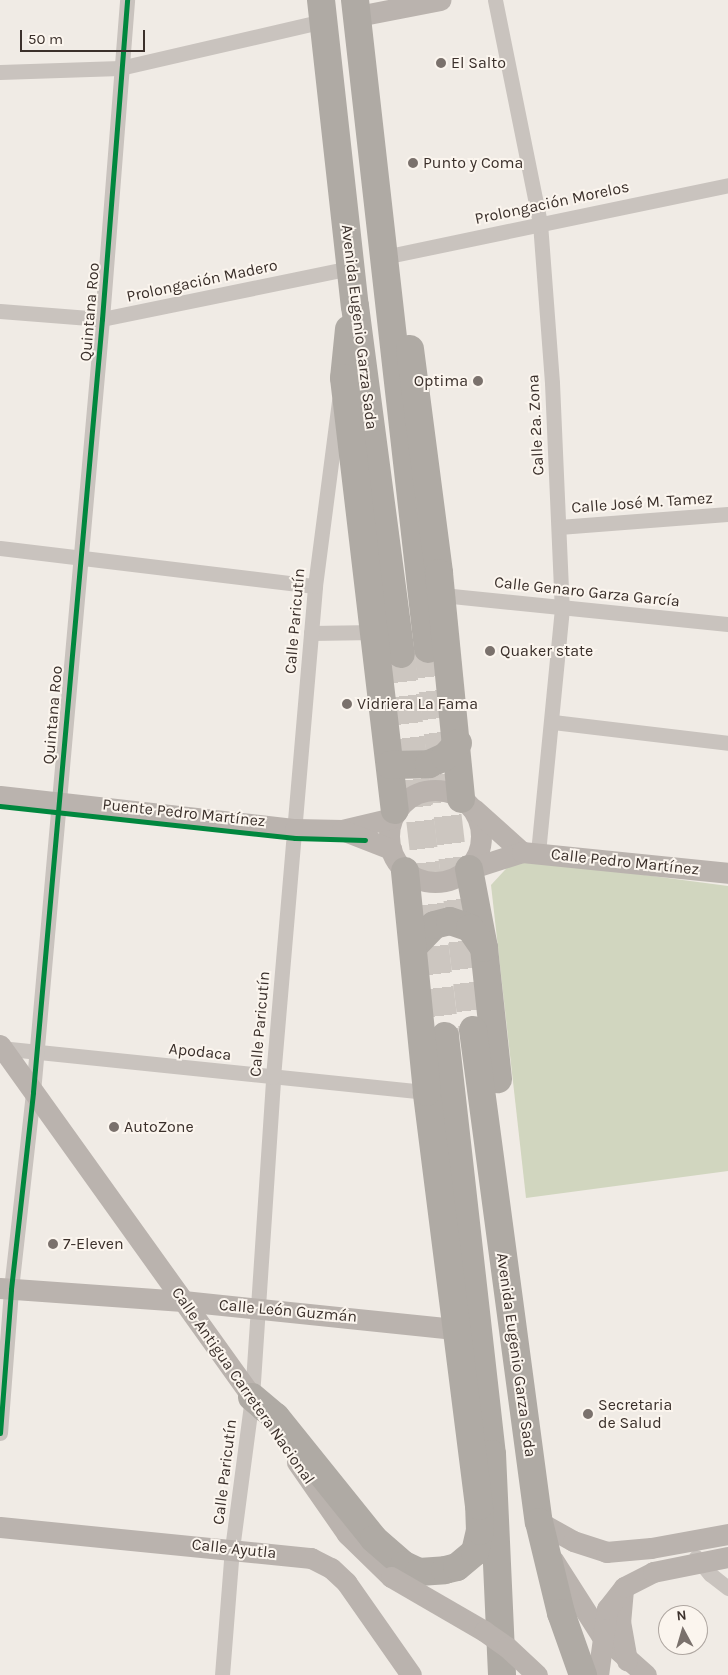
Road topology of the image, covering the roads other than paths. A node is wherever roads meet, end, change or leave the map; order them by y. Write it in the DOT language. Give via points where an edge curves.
graph roads {
  1 [pos="127,0"];
  2 [pos="440,0"];
  3 [pos="495,0"];
  4 [pos="311,8"];
  5 [pos="357,8"];
  6 [pos="120,68"];
  7 [pos="0,72"];
  8 [pos="728,185"];
  9 [pos="540,223"];
  10 [pos="384,257"];
  11 [pos="351,268"];
  12 [pos="389,302"];
  13 [pos="355,306"];
  14 [pos="0,311"];
  15 [pos="102,319"];
  16 [pos="344,378"];
  17 [pos="728,514"];
  18 [pos="559,527"];
  19 [pos="0,548"];
  20 [pos="80,556"];
  21 [pos="315,586"];
  22 [pos="442,595"];
  23 [pos="562,608"];
  24 [pos="728,624"];
  25 [pos="375,632"];
  26 [pos="311,633"];
  27 [pos="428,649"];
  28 [pos="401,654"];
  29 [pos="552,722"];
  30 [pos="458,743"];
  31 [pos="728,743"];
  32 [pos="390,765"];
  33 [pos="0,796"];
  34 [pos="466,802"];
  35 [pos="57,803"];
  36 [pos="393,814"];
  37 [pos="295,829"];
  38 [pos="342,830"];
  39 [pos="530,852"];
  40 [pos="398,860"];
  41 [pos="469,870"];
  42 [pos="728,873"];
  43 [pos="413,947"];
  44 [pos="484,948"];
  45 [pos="473,1030"];
  46 [pos="445,1036"];
  47 [pos="1,1047"];
  48 [pos="36,1052"];
  49 [pos="273,1077"];
  50 [pos="33,1092"];
  51 [pos="427,1092"];
  52 [pos="5,1289"];
  53 [pos="183,1301"];
  54 [pos="255,1308"];
  55 [pos="456,1336"];
  56 [pos="516,1351"];
  57 [pos="252,1397"];
  58 [pos="487,1399"];
  59 [pos="0,1433"];
  60 [pos="492,1454"];
  61 [pos="476,1485"];
  62 [pos="0,1528"];
  63 [pos="541,1533"];
  64 [pos="728,1534"];
  65 [pos="688,1542"];
  66 [pos="232,1549"];
  67 [pos="728,1557"];
  68 [pos="698,1562"];
  69 [pos="624,1586"];
  70 [pos="728,1588"];
  71 [pos="601,1635"];
  72 [pos="627,1660"];
  73 [pos="222,1675"];
  74 [pos="411,1675"];
  75 [pos="502,1675"];
  76 [pos="537,1675"];
  77 [pos="583,1675"];
  78 [pos="598,1675"];
  79 [pos="646,1675"];
  1 -- 6 [label="street, Quintana Roo"];
  2 -- 5 [label="street"];
  3 -- 9 [label="street, Calle 2a. Zona"];
  4 -- 6 [label="street"];
  4 -- 11 [label="highway, Avenida Eugenio Garza Sada" via="327,52"];
  5 -- 10 [label="highway, Avenida Eugenio Garza Sada"];
  6 -- 7 [label="street"];
  6 -- 15 [label="street, Quintana Roo"];
  8 -- 9 [label="street, Prolongación Morelos"];
  9 -- 10 [label="street, Prolongación Morelos"];
  9 -- 18 [label="street, Calle 2a. Zona"];
  10 -- 12 [label="highway, Avenida Eugenio Garza Sada"];
  11 -- 13 [label="highway, Avenida Eugenio Garza Sada"];
  11 -- 15 [label="street, Prolongación Madero"];
  12 -- 22 [label="highway" via="414,362"];
  12 -- 27 [label="highway, Avenida Eugenio Garza Sada"];
  13 -- 16 [label="highway" via="346,338"];
  13 -- 28 [label="highway, Avenida Eugenio Garza Sada"];
  14 -- 15 [label="street, Prolongación Madero"];
  15 -- 20 [label="street, Quintana Roo"];
  16 -- 21 [label="street, Calle Paricutín" via="328,466"];
  16 -- 25 [label="highway"];
  17 -- 18 [label="street, Calle José M. Tamez"];
  18 -- 23 [label="street, Calle 2a. Zona"];
  19 -- 20 [label="street"];
  20 -- 21 [label="street"];
  20 -- 35 [label="street, Quintana Roo"];
  21 -- 26 [label="street, Calle Paricutín"];
  22 -- 23 [label="street, Calle Genaro Garza García"];
  22 -- 30 [label="highway"];
  23 -- 24 [label="street, Calle Genaro Garza García"];
  23 -- 29 [label="street, Calle 2a. Zona"];
  25 -- 26 [label="street"];
  25 -- 32 [label="highway"];
  26 -- 37 [label="street, Calle Paricutín"];
  29 -- 31 [label="street"];
  29 -- 39 [label="street, Calle 2a. Zona"];
  30 -- 32 [label="highway" via="445,757 429,764"];
  30 -- 34 [label="highway"];
  32 -- 36 [label="highway"];
  33 -- 35 [label="street"];
  34 -- 36 [label="street" via="450,793 423,791 408,798"];
  34 -- 39 [label="street"];
  34 -- 41 [label="street" via="480,825 481,839"];
  35 -- 37 [label="street"];
  35 -- 48 [label="street, Quintana Roo"];
  36 -- 38 [label="street"];
  36 -- 40 [label="street" via="388,834"];
  37 -- 38 [label="street"];
  37 -- 49 [label="street, Calle Paricutín"];
  38 -- 40 [label="street"];
  39 -- 41 [label="street, Calle Pedro Martínez"];
  39 -- 42 [label="street, Calle Pedro Martínez"];
  40 -- 41 [label="street" via="416,878 442,882"];
  40 -- 43 [label="highway"];
  41 -- 44 [label="highway"];
  43 -- 44 [label="highway" via="434,925 450,921 470,928"];
  43 -- 51 [label="highway"];
  44 -- 56 [label="highway" via="522,1296 522,1321"];
  45 -- 56 [label="highway, Avenida Eugenio Garza Sada"];
  46 -- 58 [label="highway, Avenida Eugenio Garza Sada"];
  47 -- 48 [label="street, Apodaca"];
  47 -- 50 [label="street, Calle Antigua Carretera Nacional"];
  48 -- 49 [label="street, Apodaca"];
  48 -- 50 [label="street, Quintana Roo"];
  49 -- 51 [label="street, Apodaca"];
  49 -- 54 [label="street, Calle Paricutín"];
  50 -- 52 [label="street, Quintana Roo"];
  50 -- 53 [label="street, Calle Antigua Carretera Nacional"];
  51 -- 55 [label="highway"];
  52 -- 53 [label="street, Calle León Guzmán"];
  52 -- 59 [label="street, Quintana Roo"];
  53 -- 54 [label="street, Calle León Guzmán"];
  53 -- 57 [label="street, Calle Antigua Carretera Nacional"];
  54 -- 55 [label="street, Calle León Guzmán"];
  54 -- 57 [label="street, Calle Paricutín"];
  55 -- 58 [label="highway"];
  55 -- 61 [label="highway"];
  56 -- 63 [label="highway, Avenida Eugenio Garza Sada"];
  57 -- 61 [label="highway" via="281,1423 374,1539 389,1554 420,1572 457,1567 476,1552 480,1531"];
  57 -- 66 [label="street, Calle Paricutín"];
  57 -- 76 [label="street, Calle Antigua Carretera Nacional, bridge" via="347,1534 391,1577 500,1642"];
  58 -- 60 [label="highway, Avenida Eugenio Garza Sada"];
  60 -- 61 [label="highway"];
  60 -- 75 [label="highway, Avenida Eugenio Garza Sada"];
  62 -- 66 [label="street, Calle Ayutla"];
  63 -- 65 [label="street" via="606,1552"];
  63 -- 71 [label="street"];
  63 -- 77 [label="highway, Avenida Eugenio Garza Sada" via="561,1613"];
  64 -- 65 [label="street"];
  65 -- 68 [label="street"];
  66 -- 73 [label="street, Calle Paricutín"];
  66 -- 74 [label="street, Calle Ayutla" via="311,1558 331,1568 352,1589"];
  67 -- 68 [label="street"];
  68 -- 69 [label="street" via="653,1572"];
  68 -- 70 [label="street"];
  69 -- 71 [label="street" via="606,1610"];
  69 -- 72 [label="street" via="620,1621"];
  71 -- 72 [label="street"];
  71 -- 78 [label="street"];
  72 -- 79 [label="street"];
}
